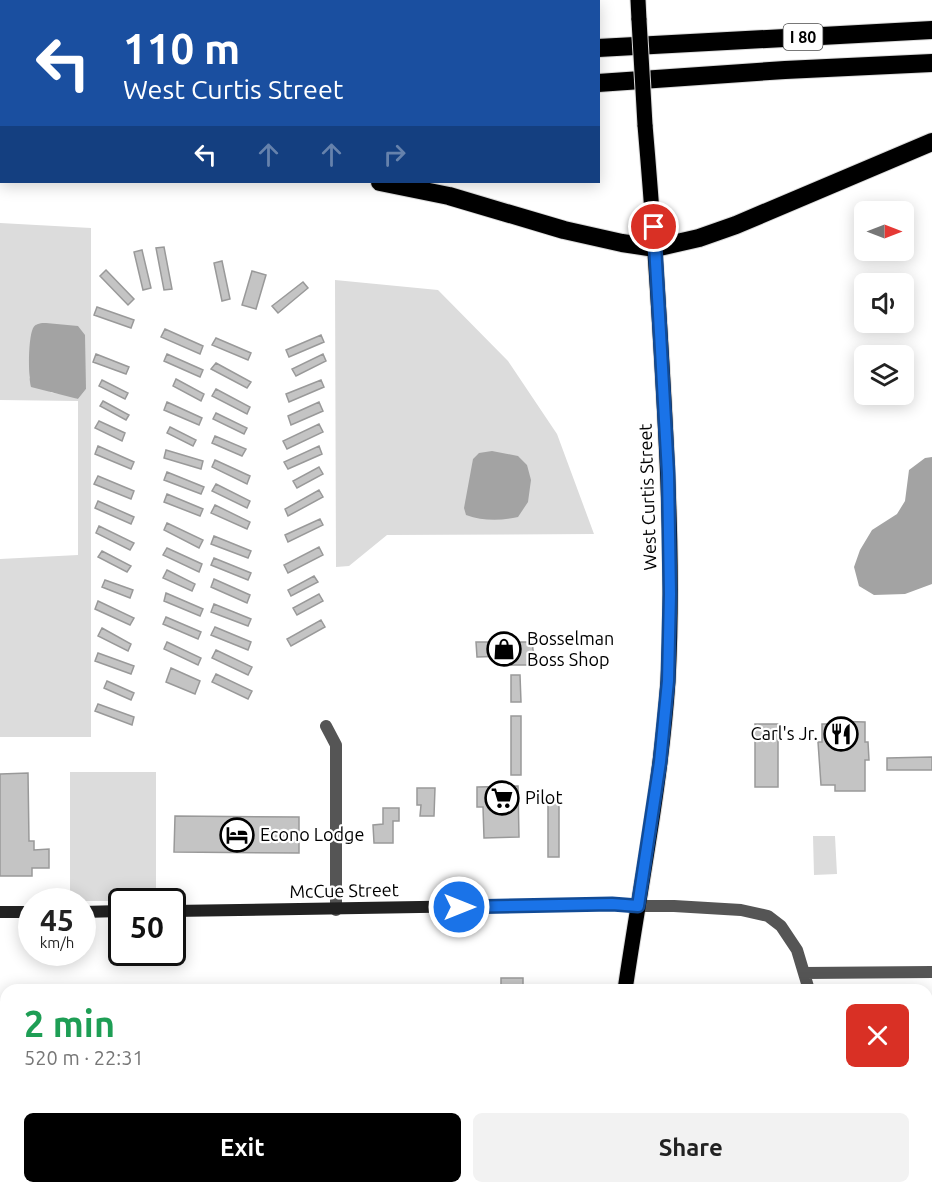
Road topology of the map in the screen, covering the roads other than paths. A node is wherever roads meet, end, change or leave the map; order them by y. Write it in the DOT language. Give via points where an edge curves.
graph roads {
  1 [pos="638,0"];
  2 [pos="932,30"];
  3 [pos="600,48"];
  4 [pos="932,63"];
  5 [pos="600,83"];
  6 [pos="932,142"];
  7 [pos="385,183"];
  8 [pos="655,248"];
  9 [pos="326,726"];
  10 [pos="638,906"];
  11 [pos="336,910"];
  12 [pos="186,911"];
  13 [pos="0,912"];
  14 [pos="18,912"];
  15 [pos="932,972"];
  16 [pos="804,973"];
  17 [pos="626,984"];
  18 [pos="807,984"];
  1 -- 8 [label="main road, West Curtis Street, bridge"];
  2 -- 3 [label="highway, I 80"];
  4 -- 5 [label="highway, I 80"];
  6 -- 8 [label="highway" via="736,225"];
  7 -- 8 [label="highway" via="449,196 564,230"];
  8 -- 10 [label="main road, West Curtis Street" via="668,473 668,681"];
  9 -- 11 [label="street" via="336,745"];
  10 -- 11 [label="main road, McCue Street"];
  10 -- 16 [label="street, McCue Street" via="741,910 768,916 789,937"];
  10 -- 17 [label="main road, West Curtis Street"];
  11 -- 12 [label="main road, McCue Street"];
  13 -- 14 [label="main road"];
  15 -- 16 [label="street"];
  16 -- 18 [label="street"];
}
